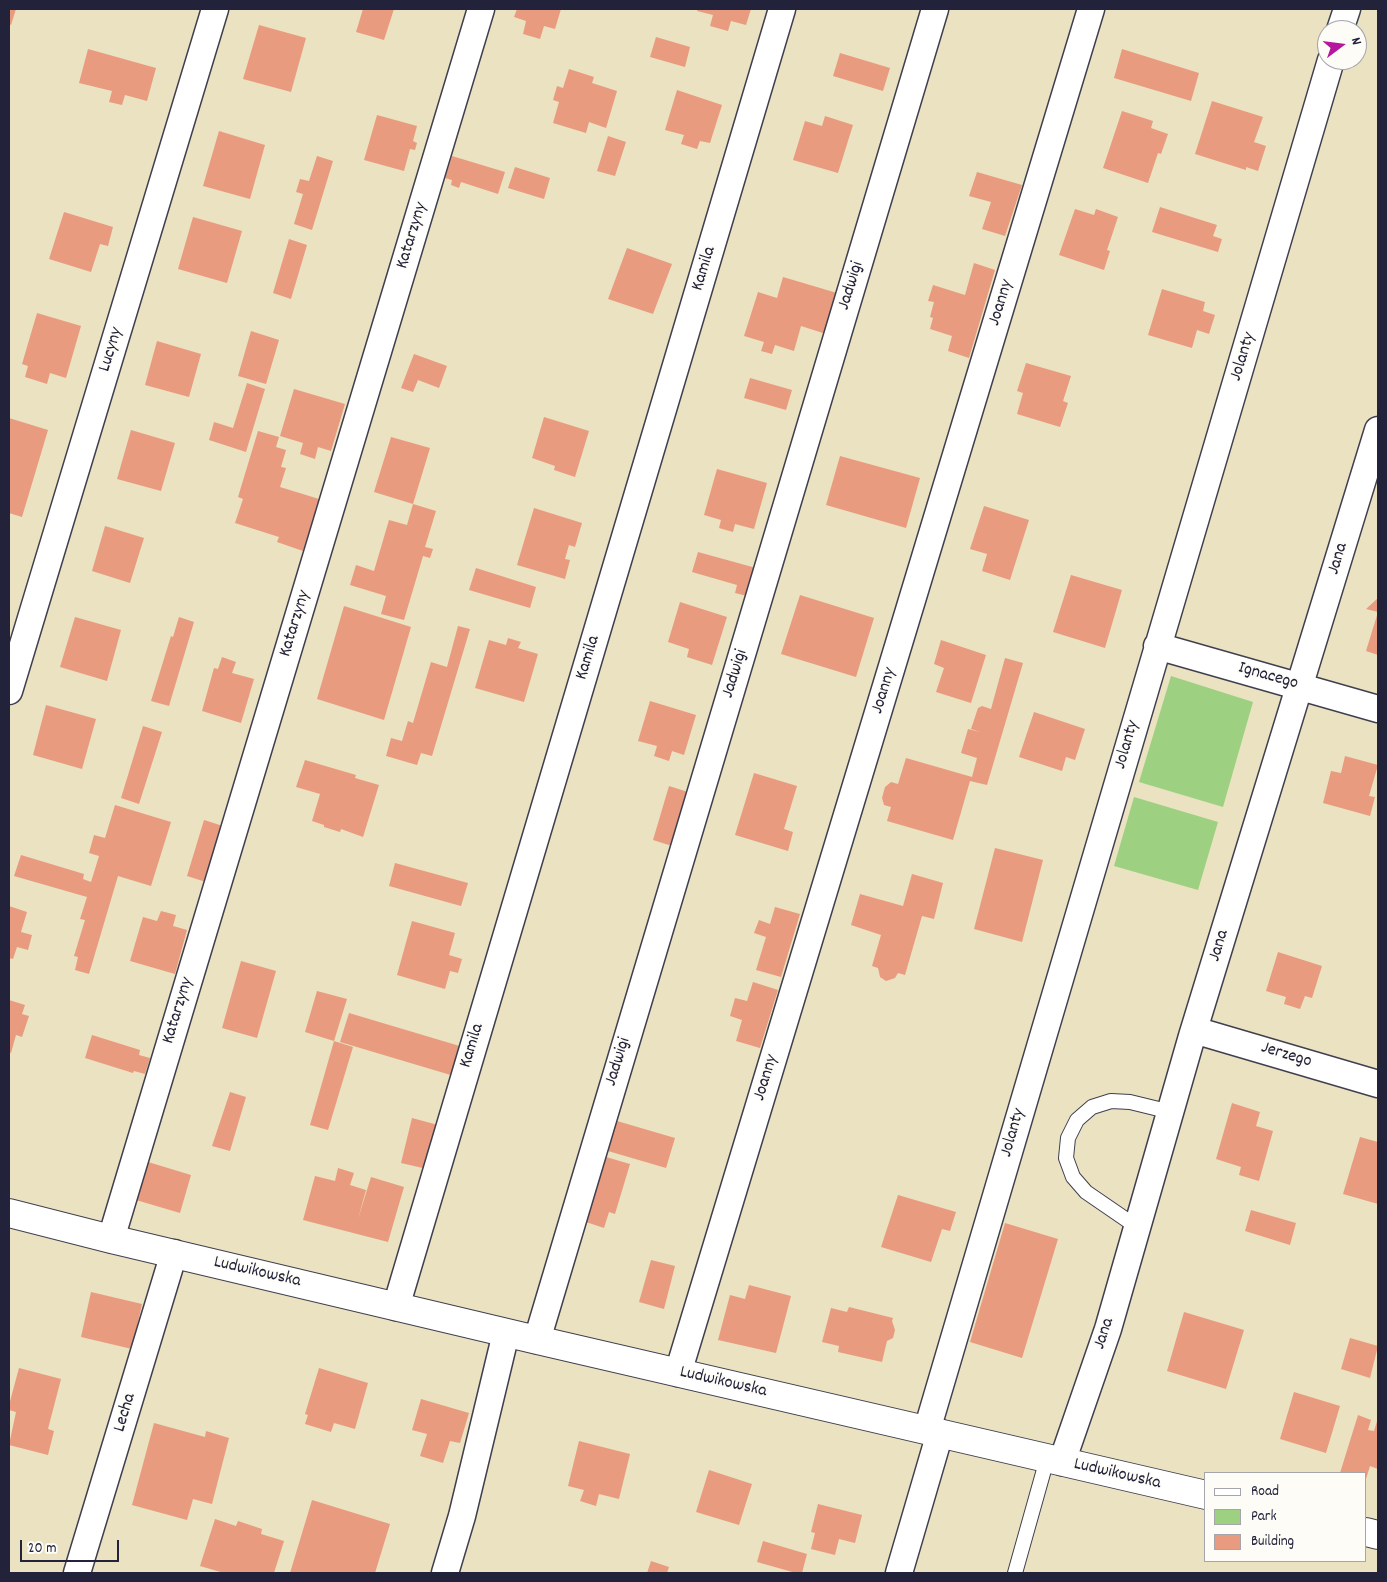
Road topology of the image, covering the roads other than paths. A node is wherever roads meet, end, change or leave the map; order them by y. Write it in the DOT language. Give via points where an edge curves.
graph roads {
  1 [pos="215,9"];
  2 [pos="481,9"];
  3 [pos="782,9"];
  4 [pos="935,9"];
  5 [pos="1091,9"];
  6 [pos="1329,70"];
  7 [pos="1378,430"];
  8 [pos="1157,646"];
  9 [pos="1300,686"];
  10 [pos="9,691"];
  11 [pos="1378,709"];
  12 [pos="1194,1030"];
  13 [pos="1378,1084"];
  14 [pos="1171,1112"];
  15 [pos="9,1212"];
  16 [pos="1137,1227"];
  17 [pos="111,1239"];
  18 [pos="174,1254"];
  19 [pos="396,1307"];
  20 [pos="506,1333"];
  21 [pos="537,1340"];
  22 [pos="678,1373"];
  23 [pos="933,1432"];
  24 [pos="1054,1461"];
  25 [pos="1204,1495"];
  26 [pos="77,1573"];
  27 [pos="445,1573"];
  28 [pos="899,1573"];
  29 [pos="1015,1573"];
  1 -- 10 [label="street, Lucyny"];
  2 -- 17 [label="street, Katarzyny"];
  3 -- 19 [label="street, Kamila"];
  4 -- 21 [label="street, Jadwigi"];
  5 -- 22 [label="street, Joanny"];
  6 -- 8 [label="street, Jolanty"];
  7 -- 9 [label="street, Jana"];
  8 -- 9 [label="street, Ignacego"];
  8 -- 23 [label="street, Jolanty"];
  9 -- 11 [label="street, Ignacego"];
  9 -- 12 [label="street, Jana"];
  12 -- 13 [label="street, Jerzego"];
  12 -- 14 [label="street, Jana"];
  14 -- 16 [label="street, Jana"];
  14 -- 16 [label="lane" via="1111,1101 1092,1107 1077,1120 1068,1138 1066,1158 1073,1177 1086,1192"];
  15 -- 17 [label="street, Ludwikowska"];
  16 -- 24 [label="street, Jana" via="1108,1329"];
  17 -- 18 [label="street, Ludwikowska"];
  18 -- 19 [label="street, Ludwikowska"];
  18 -- 26 [label="street, Lecha"];
  19 -- 20 [label="street, Ludwikowska"];
  20 -- 21 [label="street, Ludwikowska"];
  20 -- 27 [label="street"];
  21 -- 22 [label="street, Ludwikowska"];
  22 -- 23 [label="street, Ludwikowska"];
  23 -- 24 [label="street, Ludwikowska"];
  23 -- 28 [label="street"];
  24 -- 25 [label="street, Ludwikowska"];
  24 -- 29 [label="lane"];
}
